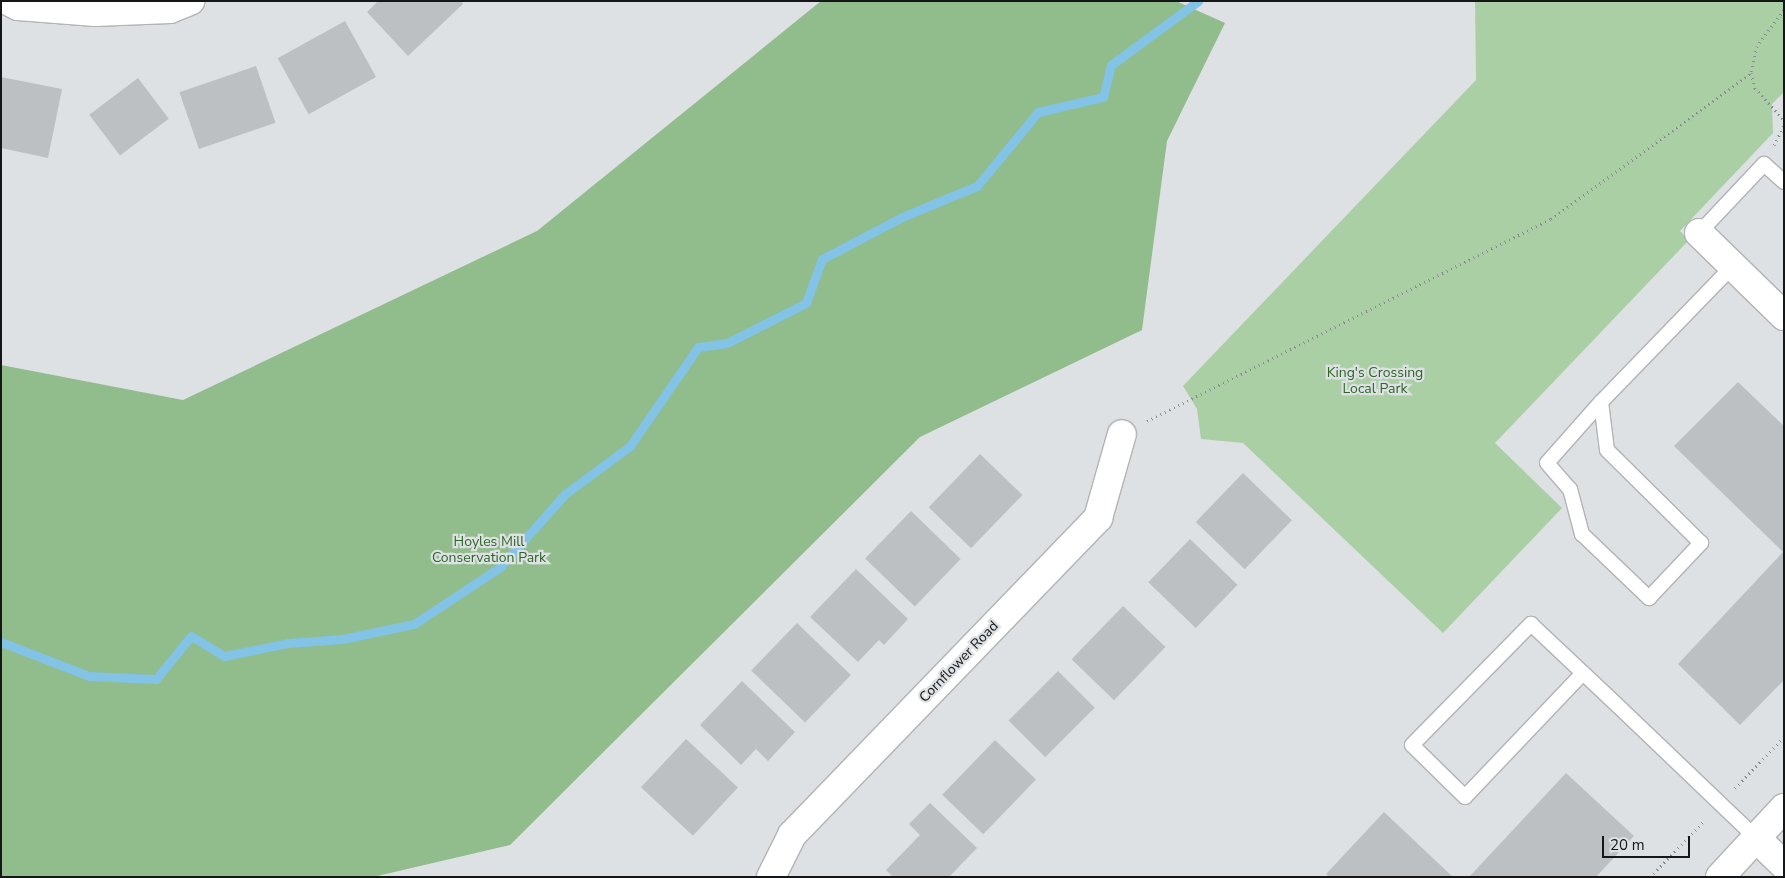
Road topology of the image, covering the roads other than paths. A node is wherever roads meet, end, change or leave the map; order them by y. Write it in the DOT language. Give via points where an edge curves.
graph roads {
  1 [pos="8,1"];
  2 [pos="190,1"];
  3 [pos="1784,182"];
  4 [pos="1698,234"];
  5 [pos="1733,266"];
  6 [pos="1784,316"];
  7 [pos="1601,402"];
  8 [pos="1122,434"];
  9 [pos="1583,674"];
  10 [pos="1784,808"];
  11 [pos="1756,838"];
  12 [pos="1784,865"];
  13 [pos="771,877"];
  14 [pos="1720,877"];
  1 -- 2 [label="street" via="18,6 95,12 170,9"];
  3 -- 4 [label="lane" via="1764,164"];
  4 -- 5 [label="street"];
  5 -- 6 [label="street"];
  5 -- 7 [label="lane"];
  7 -- 7 [label="lane" via="1607,450 1701,543 1649,598 1582,534 1570,489 1546,463"];
  8 -- 13 [label="street, Cornflower Road" via="1098,518 792,835"];
  9 -- 9 [label="lane" via="1531,624 1412,745 1465,797"];
  9 -- 11 [label="lane"];
  10 -- 11 [label="street"];
  11 -- 12 [label="street"];
  11 -- 14 [label="street"];
}
